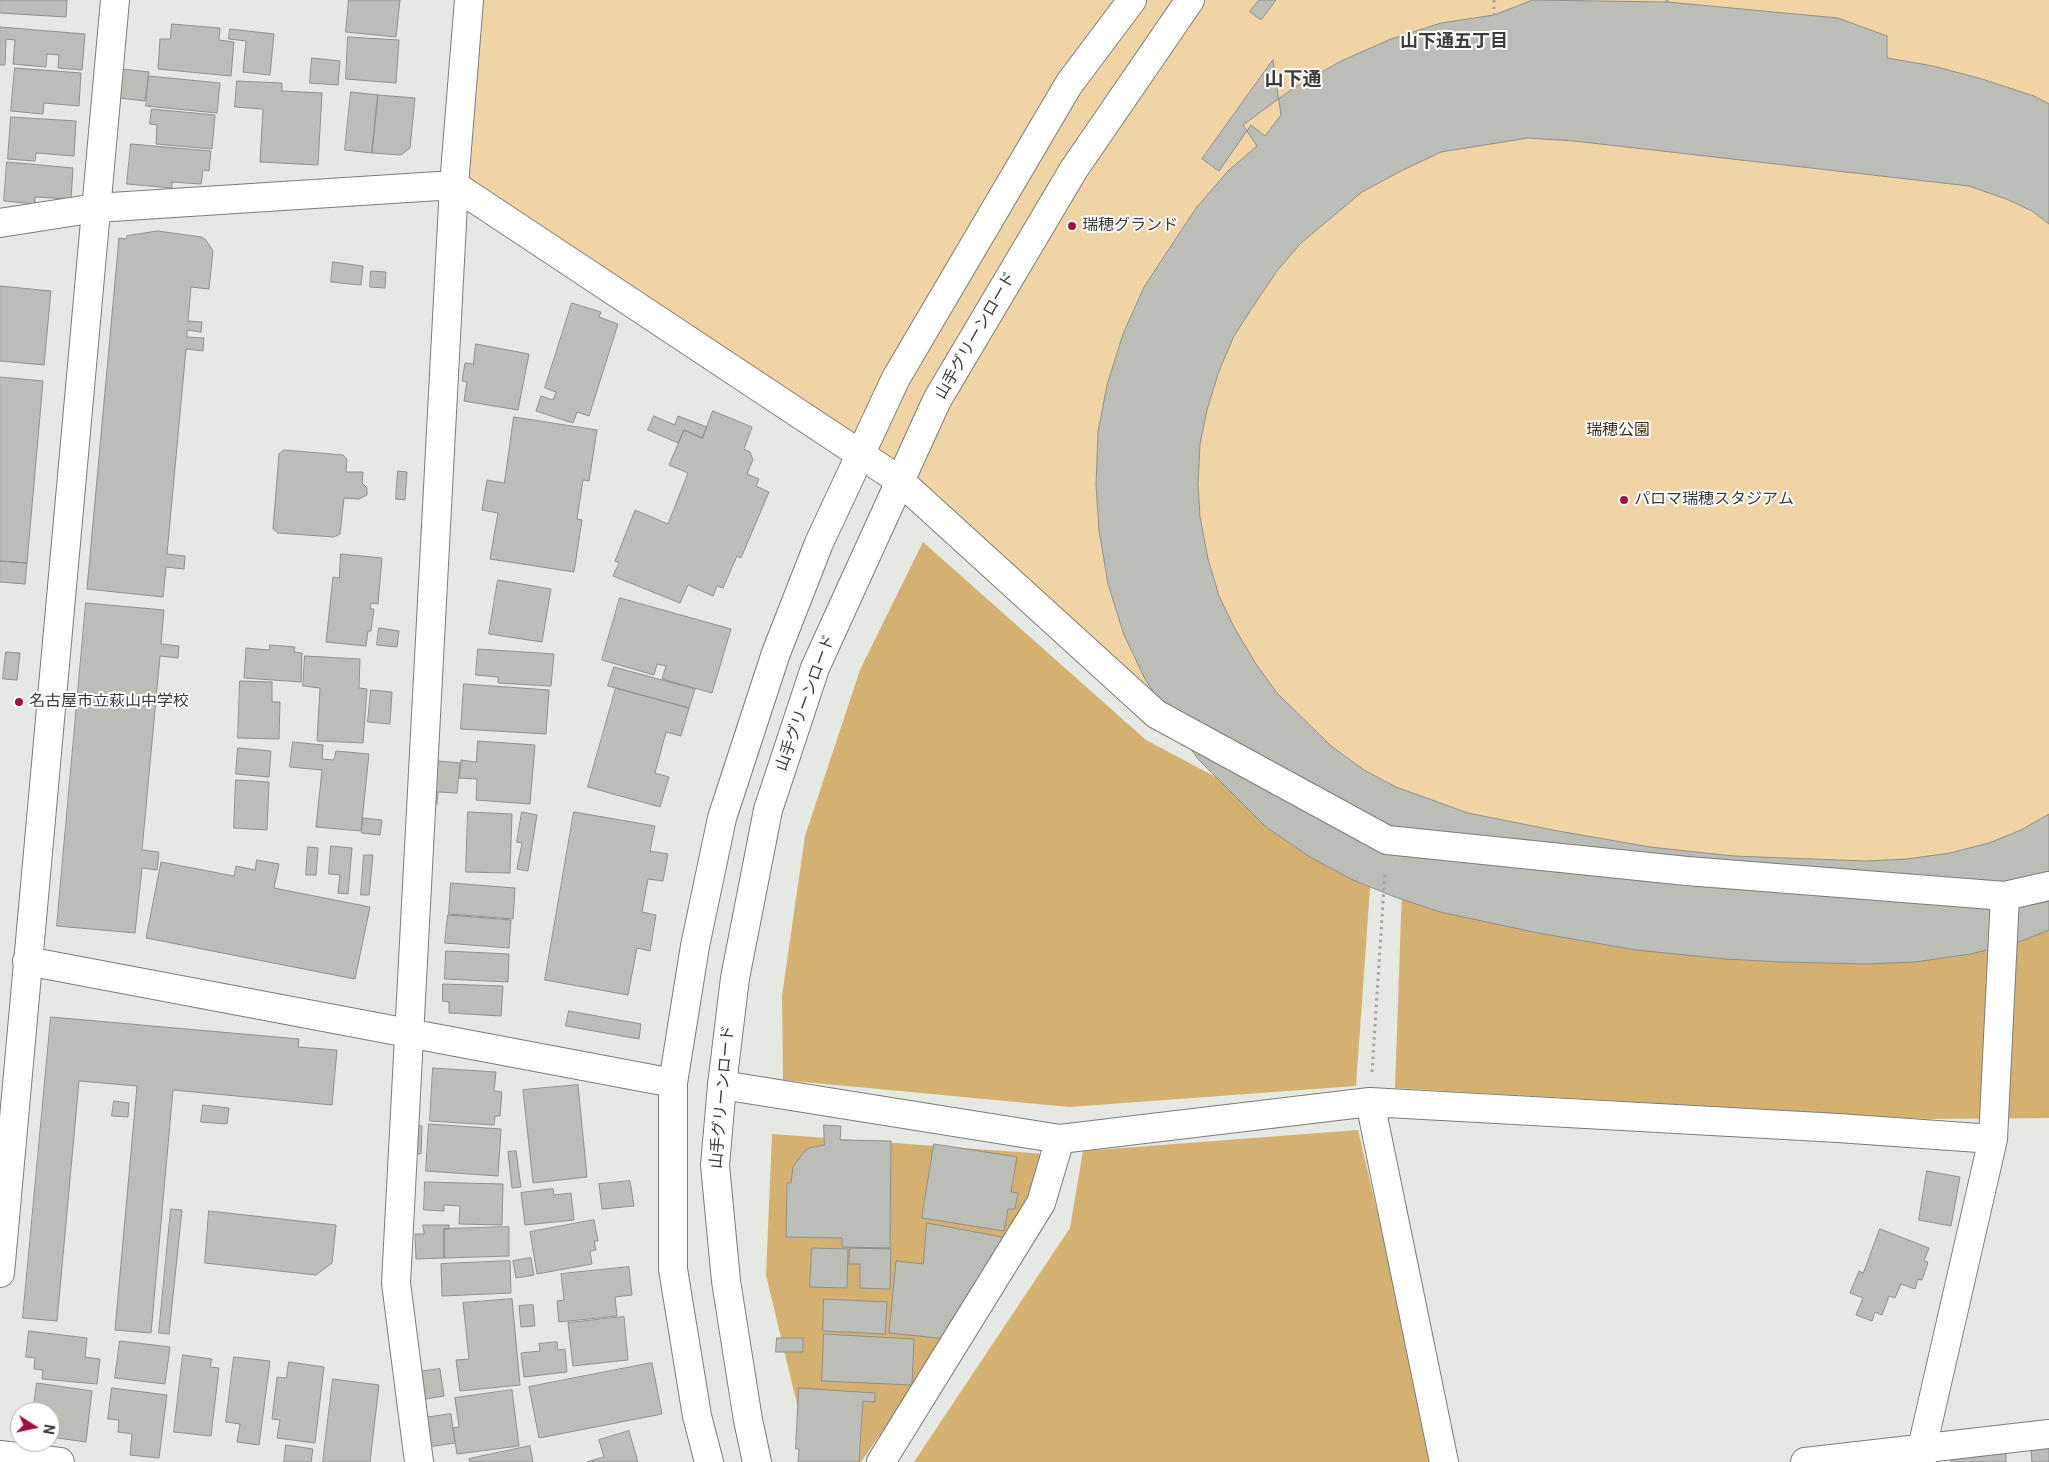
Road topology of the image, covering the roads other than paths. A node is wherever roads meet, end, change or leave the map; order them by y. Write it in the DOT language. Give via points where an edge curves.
graph roads {
  1 [pos="115,0"];
  2 [pos="469,0"];
  3 [pos="1132,0"];
  4 [pos="1190,0"];
  5 [pos="454,185"];
  6 [pos="96,208"];
  7 [pos="0,223"];
  8 [pos="860,453"];
  9 [pos="899,480"];
  10 [pos="2049,886"];
  11 [pos="2005,896"];
  12 [pos="28,960"];
  13 [pos="409,1034"];
  14 [pos="673,1083"];
  15 [pos="722,1085"];
  16 [pos="1370,1102"];
  17 [pos="1060,1139"];
  18 [pos="1993,1139"];
  19 [pos="4,1176"];
  20 [pos="0,1273"];
  21 [pos="2049,1434"];
  22 [pos="0,1455"];
  23 [pos="1922,1455"];
  24 [pos="60,1462"];
  25 [pos="418,1462"];
  26 [pos="709,1462"];
  27 [pos="757,1462"];
  28 [pos="881,1462"];
  29 [pos="1444,1462"];
  30 [pos="1805,1462"];
  1 -- 6 [label="street"];
  2 -- 5 [label="street"];
  3 -- 8 [label="street" via="1070,84 896,378"];
  4 -- 9 [label="street, 山手グリーンロード" via="1074,169 937,400"];
  5 -- 6 [label="street"];
  5 -- 8 [label="street"];
  5 -- 13 [label="street"];
  6 -- 7 [label="street"];
  6 -- 12 [label="street"];
  8 -- 9 [label="street"];
  8 -- 14 [label="street" via="819,543 776,653 722,818 695,946"];
  9 -- 11 [label="street" via="1156,714 1387,840 1687,871"];
  9 -- 15 [label="street, 山手グリーンロード" via="815,668 768,810 735,978"];
  10 -- 11 [label="street"];
  11 -- 18 [label="street"];
  12 -- 13 [label="street"];
  12 -- 19 [label="street"];
  13 -- 14 [label="street"];
  13 -- 25 [label="street" via="396,1283"];
  14 -- 26 [label="street" via="673,1269 697,1416"];
  15 -- 17 [label="street"];
  15 -- 27 [label="street, 山手グリーンロード" via="716,1165 726,1281"];
  16 -- 17 [label="street"];
  16 -- 18 [label="street"];
  16 -- 29 [label="street"];
  17 -- 28 [label="street" via="1041,1203"];
  18 -- 23 [label="street"];
  19 -- 20 [label="street"];
  21 -- 23 [label="street"];
  22 -- 24 [label="street"];
  23 -- 30 [label="street"];
}
